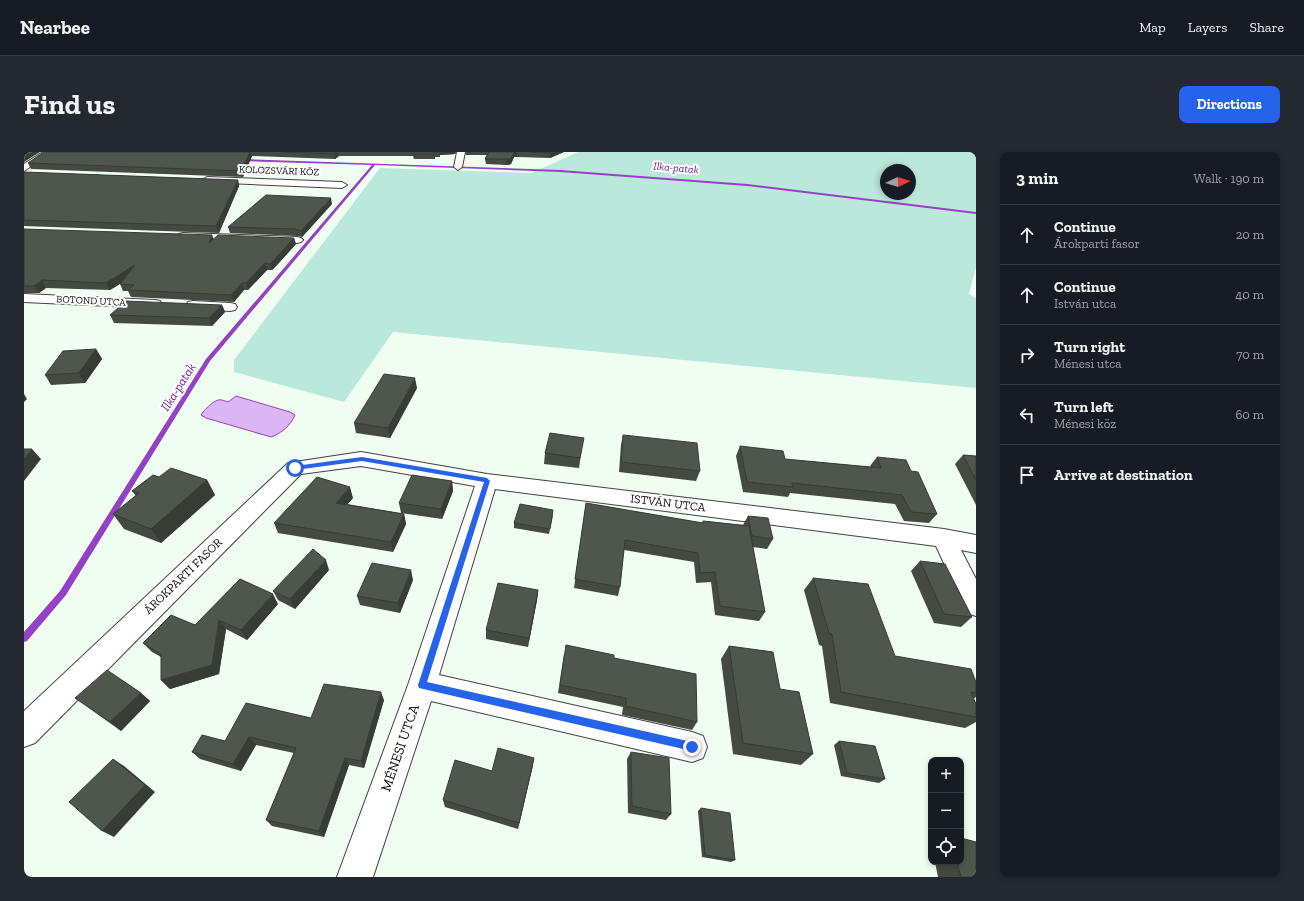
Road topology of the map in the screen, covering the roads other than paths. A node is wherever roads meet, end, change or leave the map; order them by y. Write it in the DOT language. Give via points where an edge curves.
graph roads {
  1 [pos="49,152"];
  2 [pos="461,152"];
  3 [pos="458,166"];
  4 [pos="27,171"];
  5 [pos="199,179"];
  6 [pos="342,185"];
  7 [pos="172,236"];
  8 [pos="297,240"];
  9 [pos="24,298"];
  10 [pos="167,304"];
  11 [pos="183,305"];
  12 [pos="230,307"];
  13 [pos="362,459"];
  14 [pos="487,481"];
  15 [pos="944,538"];
  16 [pos="976,544"];
  17 [pos="976,605"];
  18 [pos="422,685"];
  19 [pos="24,732"];
  20 [pos="692,747"];
  21 [pos="355,877"];
  1 -- 4 [label="street"];
  2 -- 3 [label="street"];
  5 -- 6 [label="street, KOLOZSVÁRI KÖZ"];
  7 -- 8 [label="street"];
  9 -- 10 [label="street, BOTOND UTCA"];
  11 -- 12 [label="street"];
  13 -- 14 [label="street, ISTVÁN UTCA"];
  13 -- 19 [label="street, ÁROKPARTI FASOR" via="295,468"];
  14 -- 15 [label="street, ISTVÁN UTCA"];
  14 -- 18 [label="street, MÉNESI UTCA"];
  15 -- 16 [label="street, ISTVÁN UTCA"];
  15 -- 17 [label="street"];
  18 -- 20 [label="street"];
  18 -- 21 [label="street, MÉNESI UTCA"];
}
